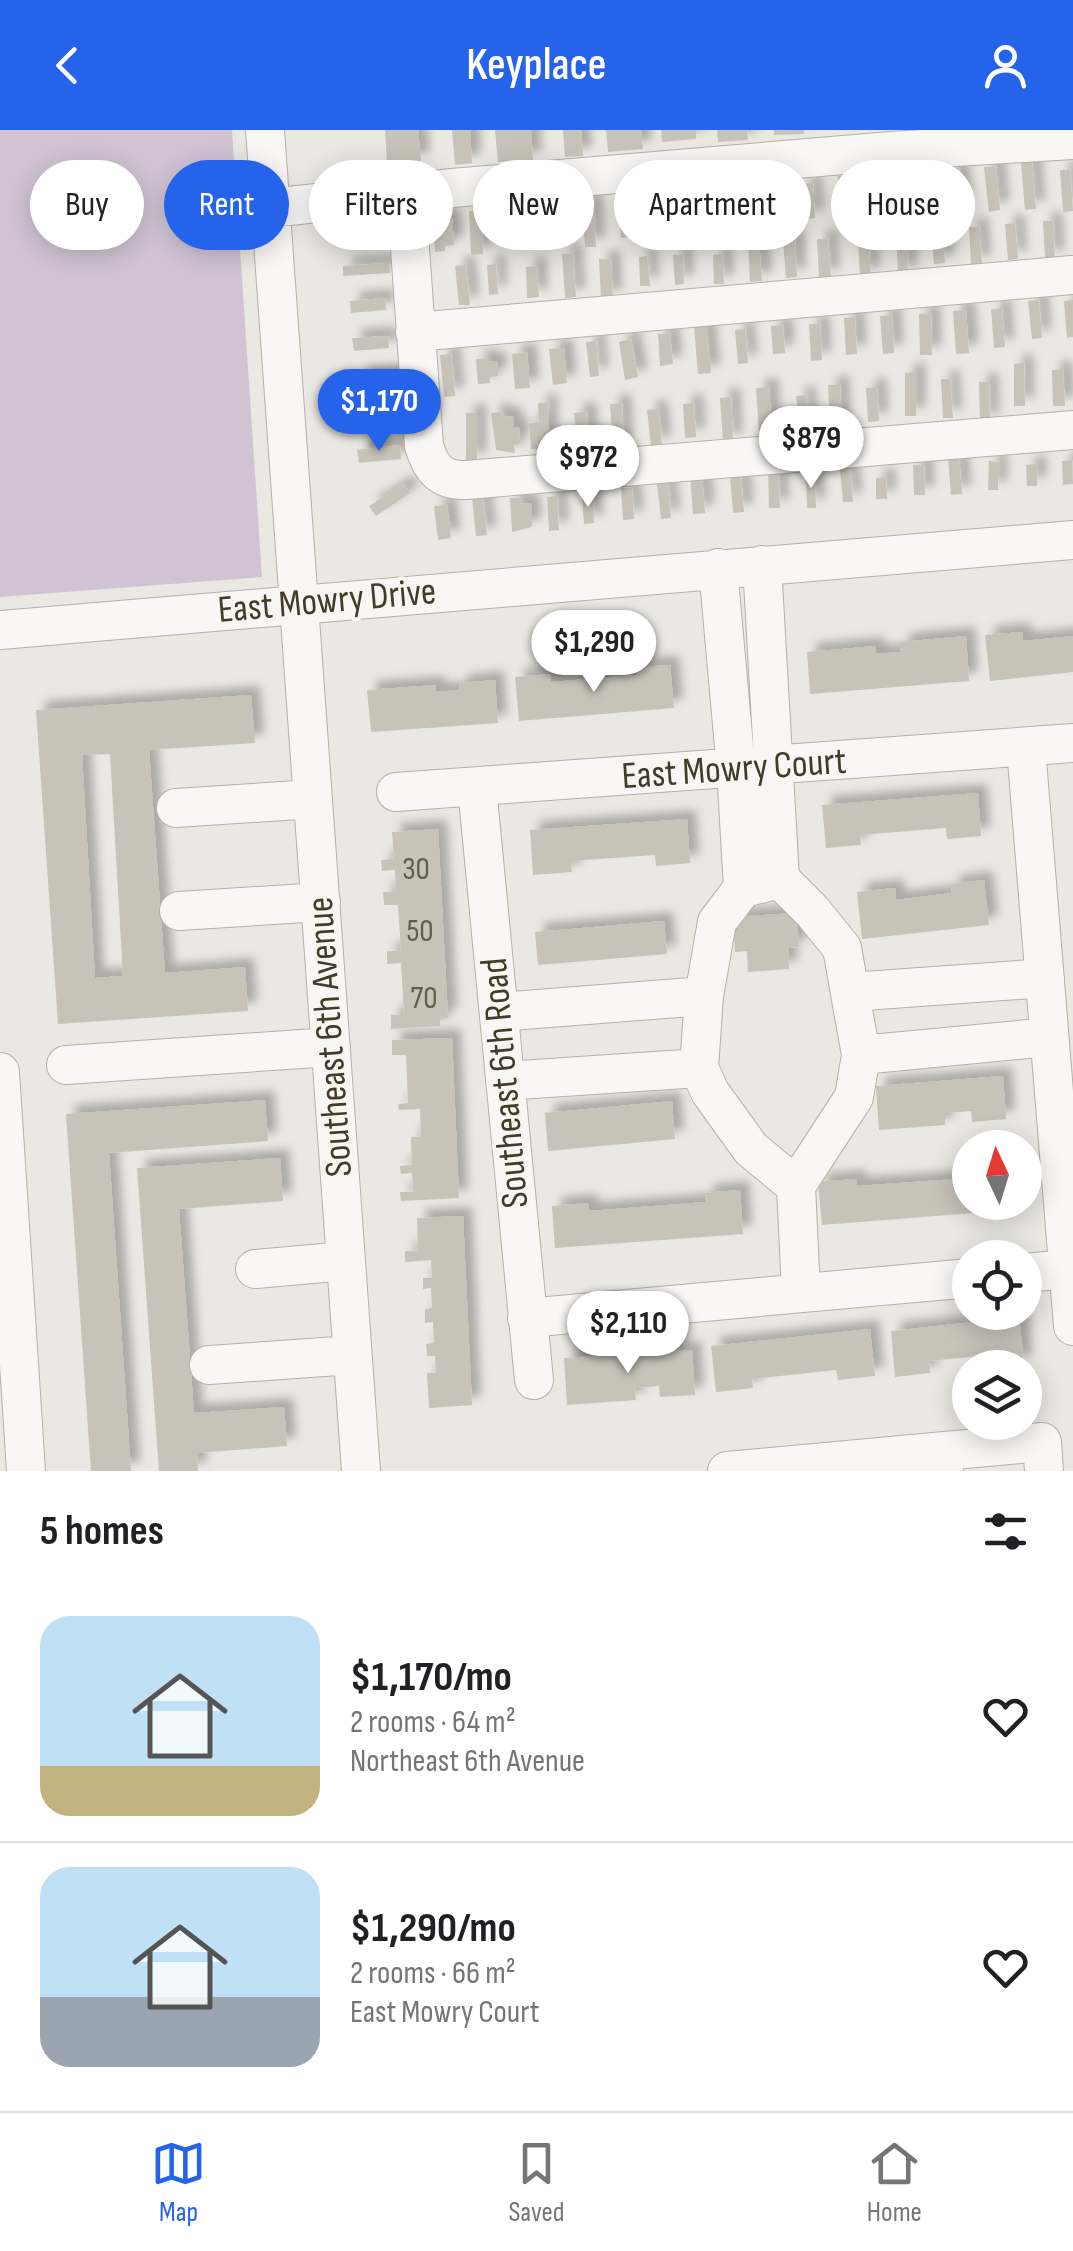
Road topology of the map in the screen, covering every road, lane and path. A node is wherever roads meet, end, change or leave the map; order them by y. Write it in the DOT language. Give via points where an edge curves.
graph roads {
  1 [pos="265,130"];
  2 [pos="1073,140"];
  3 [pos="267,160"];
  4 [pos="453,188"];
  5 [pos="274,250"];
  6 [pos="410,250"];
  7 [pos="1073,275"];
  8 [pos="415,332"];
  9 [pos="1073,430"];
  10 [pos="1073,540"];
  11 [pos="762,565"];
  12 [pos="718,568"];
  13 [pos="299,602"];
  14 [pos="0,630"];
  15 [pos="1073,743"];
  16 [pos="1026,748"];
  17 [pos="775,767"];
  18 [pos="736,768"];
  19 [pos="477,787"];
  20 [pos="396,792"];
  21 [pos="313,799"];
  22 [pos="176,808"];
  23 [pos="780,878"];
  24 [pos="743,888"];
  25 [pos="321,902"];
  26 [pos="179,911"];
  27 [pos="1045,978"];
  28 [pos="850,992"];
  29 [pos="704,996"];
  30 [pos="499,1012"];
  31 [pos="1049,1037"];
  32 [pos="331,1047"];
  33 [pos="861,1055"];
  34 [pos="66,1065"];
  35 [pos="698,1068"];
  36 [pos="0,1072"];
  37 [pos="505,1082"];
  38 [pos="796,1186"];
  39 [pos="346,1262"];
  40 [pos="255,1269"];
  41 [pos="1068,1269"];
  42 [pos="1042,1271"];
  43 [pos="7,1279"];
  44 [pos="952,1280"];
  45 [pos="801,1293"];
  46 [pos="527,1318"];
  47 [pos="1073,1326"];
  48 [pos="352,1355"];
  49 [pos="209,1365"];
  50 [pos="534,1380"];
  51 [pos="934,1462"];
  52 [pos="26,1471"];
  53 [pos="361,1471"];
  54 [pos="727,1471"];
  55 [pos="1044,1471"];
  1 -- 3 [label="street, Southeast 6th Avenue"];
  2 -- 4 [label="street"];
  5 -- 13 [label="street, Southeast 6th Avenue"];
  6 -- 8 [label="street"];
  7 -- 8 [label="street"];
  8 -- 9 [label="street" via="424,446 434,470 458,480"];
  10 -- 11 [label="street, East Mowry Drive"];
  11 -- 12 [label="street, East Mowry Drive"];
  11 -- 17 [label="street"];
  12 -- 13 [label="street, East Mowry Drive"];
  12 -- 18 [label="street"];
  13 -- 14 [label="street, East Mowry Drive"];
  13 -- 21 [label="street, Southeast 6th Avenue"];
  15 -- 16 [label="street, East Mowry Court"];
  16 -- 17 [label="street, East Mowry Court"];
  16 -- 27 [label="street"];
  17 -- 18 [label="street, East Mowry Court"];
  17 -- 23 [label="street"];
  18 -- 19 [label="street, East Mowry Court"];
  18 -- 24 [label="street"];
  19 -- 20 [label="street, East Mowry Court"];
  19 -- 30 [label="street, Southeast 6th Road"];
  21 -- 22 [label="street"];
  21 -- 25 [label="street, Southeast 6th Avenue"];
  23 -- 24 [label="street"];
  23 -- 28 [label="street" via="842,948"];
  24 -- 29 [label="street" via="717,922"];
  25 -- 26 [label="street"];
  25 -- 32 [label="street, Southeast 6th Avenue"];
  27 -- 28 [label="street"];
  27 -- 31 [label="street"];
  28 -- 33 [label="street"];
  29 -- 30 [label="street"];
  29 -- 35 [label="street"];
  30 -- 37 [label="street, Southeast 6th Road"];
  31 -- 33 [label="street"];
  31 -- 41 [label="street"];
  32 -- 34 [label="street"];
  32 -- 39 [label="street, Southeast 6th Avenue"];
  33 -- 38 [label="street" via="854,1097"];
  35 -- 37 [label="street"];
  35 -- 38 [label="street" via="751,1149"];
  36 -- 43 [label="street"];
  37 -- 46 [label="street, Southeast 6th Road"];
  38 -- 45 [label="street"];
  39 -- 40 [label="street"];
  39 -- 48 [label="street, Southeast 6th Avenue"];
  41 -- 42 [label="street"];
  41 -- 47 [label="street"];
  43 -- 52 [label="street"];
  44 -- 45 [label="street"];
  45 -- 46 [label="street"];
  46 -- 50 [label="street, Southeast 6th Road"];
  48 -- 49 [label="street"];
  48 -- 53 [label="street, Southeast 6th Avenue"];
  51 -- 54 [label="street"];
  51 -- 55 [label="street" via="1042,1442"];
}
